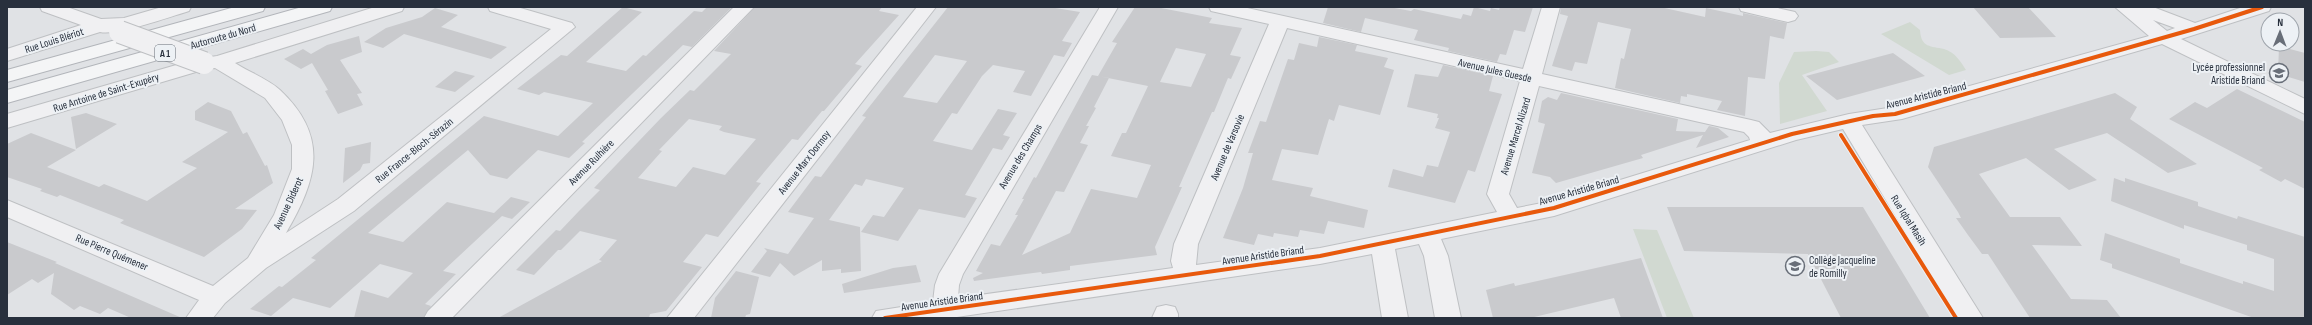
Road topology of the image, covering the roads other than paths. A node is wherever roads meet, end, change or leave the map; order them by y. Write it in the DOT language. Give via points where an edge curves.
graph roads {
  1 [pos="49,7"];
  2 [pos="145,7"];
  3 [pos="182,7"];
  4 [pos="256,7"];
  5 [pos="323,7"];
  6 [pos="395,7"];
  7 [pos="497,7"];
  8 [pos="745,7"];
  9 [pos="927,7"];
  10 [pos="1109,7"];
  11 [pos="1218,7"];
  12 [pos="1552,7"];
  13 [pos="1748,7"];
  14 [pos="2124,7"];
  15 [pos="2136,7"];
  16 [pos="2262,7"];
  17 [pos="1788,16"];
  18 [pos="1280,21"];
  19 [pos="101,25"];
  20 [pos="2194,29"];
  21 [pos="2164,38"];
  22 [pos="7,55"];
  23 [pos="212,62"];
  24 [pos="7,76"];
  25 [pos="1532,78"];
  26 [pos="7,97"];
  27 [pos="2305,107"];
  28 [pos="7,121"];
  29 [pos="1852,127"];
  30 [pos="1761,145"];
  31 [pos="7,208"];
  32 [pos="1511,216"];
  33 [pos="1427,234"];
  34 [pos="1382,243"];
  35 [pos="256,264"];
  36 [pos="1186,275"];
  37 [pos="216,297"];
  38 [pos="945,310"];
  39 [pos="199,318"];
  40 [pos="437,318"];
  41 [pos="680,318"];
  42 [pos="885,318"];
  43 [pos="1395,318"];
  44 [pos="1448,318"];
  45 [pos="1970,318"];
  1 -- 19 [label="street, Avenue Diderot"];
  2 -- 19 [label="street, Rue Louis Blériot" via="109,18"];
  3 -- 19 [label="street, Rue Louis Blériot" via="124,24"];
  4 -- 24 [label="highway, Autoroute du Nord / A 1"];
  5 -- 26 [label="highway, Autoroute du Nord / A 1"];
  6 -- 23 [label="street, Rue Antoine de Saint-Exupéry"];
  7 -- 35 [label="street, Rue France-Bloch-Sérazin" via="565,27 346,205"];
  8 -- 40 [label="street, Avenue Rulhière"];
  9 -- 41 [label="street, Avenue Marx Dormoy"];
  10 -- 38 [label="street, Avenue des Champs" via="950,274"];
  11 -- 18 [label="street, Avenue Jules Guesde"];
  12 -- 25 [label="street, Avenue Marcel Alizard"];
  13 -- 17 [label="street"];
  14 -- 21 [label="street"];
  15 -- 20 [label="street"];
  16 -- 20 [label="street, Avenue Aristide Briand"];
  18 -- 25 [label="street, Avenue Jules Guesde"];
  18 -- 36 [label="street, Avenue de Varsovie" via="1186,244 1183,261"];
  19 -- 22 [label="street, Rue Louis Blériot"];
  19 -- 23 [label="street, Avenue Diderot, bridge"];
  20 -- 21 [label="street, Avenue Aristide Briand"];
  21 -- 27 [label="street"];
  21 -- 29 [label="street, Avenue Aristide Briand" via="1895,114 1883,125"];
  23 -- 28 [label="street, Rue Antoine de Saint-Exupéry"];
  23 -- 35 [label="street, Avenue Diderot" via="272,94 292,118 303,145 303,169 285,215"];
  25 -- 30 [label="street, Avenue Jules Guesde" via="1751,127 1760,134"];
  25 -- 32 [label="street, Avenue Marcel Alizard" via="1498,194"];
  29 -- 30 [label="street, Avenue Aristide Briand" via="1801,144"];
  29 -- 45 [label="street, Rue Iqbal Masih"];
  30 -- 32 [label="street, Avenue Aristide Briand" via="1554,208"];
  31 -- 37 [label="street, Rue Pierre Quémener"];
  32 -- 33 [label="street, Avenue Aristide Briand"];
  33 -- 34 [label="street, Avenue Aristide Briand"];
  33 -- 44 [label="street" via="1436,256"];
  34 -- 36 [label="street, Avenue Aristide Briand" via="1320,256"];
  34 -- 43 [label="street"];
  35 -- 37 [label="street, Avenue Diderot"];
  36 -- 38 [label="street, Avenue Aristide Briand"];
  37 -- 39 [label="street, Avenue Diderot"];
  38 -- 42 [label="street, Avenue Aristide Briand"];
}
